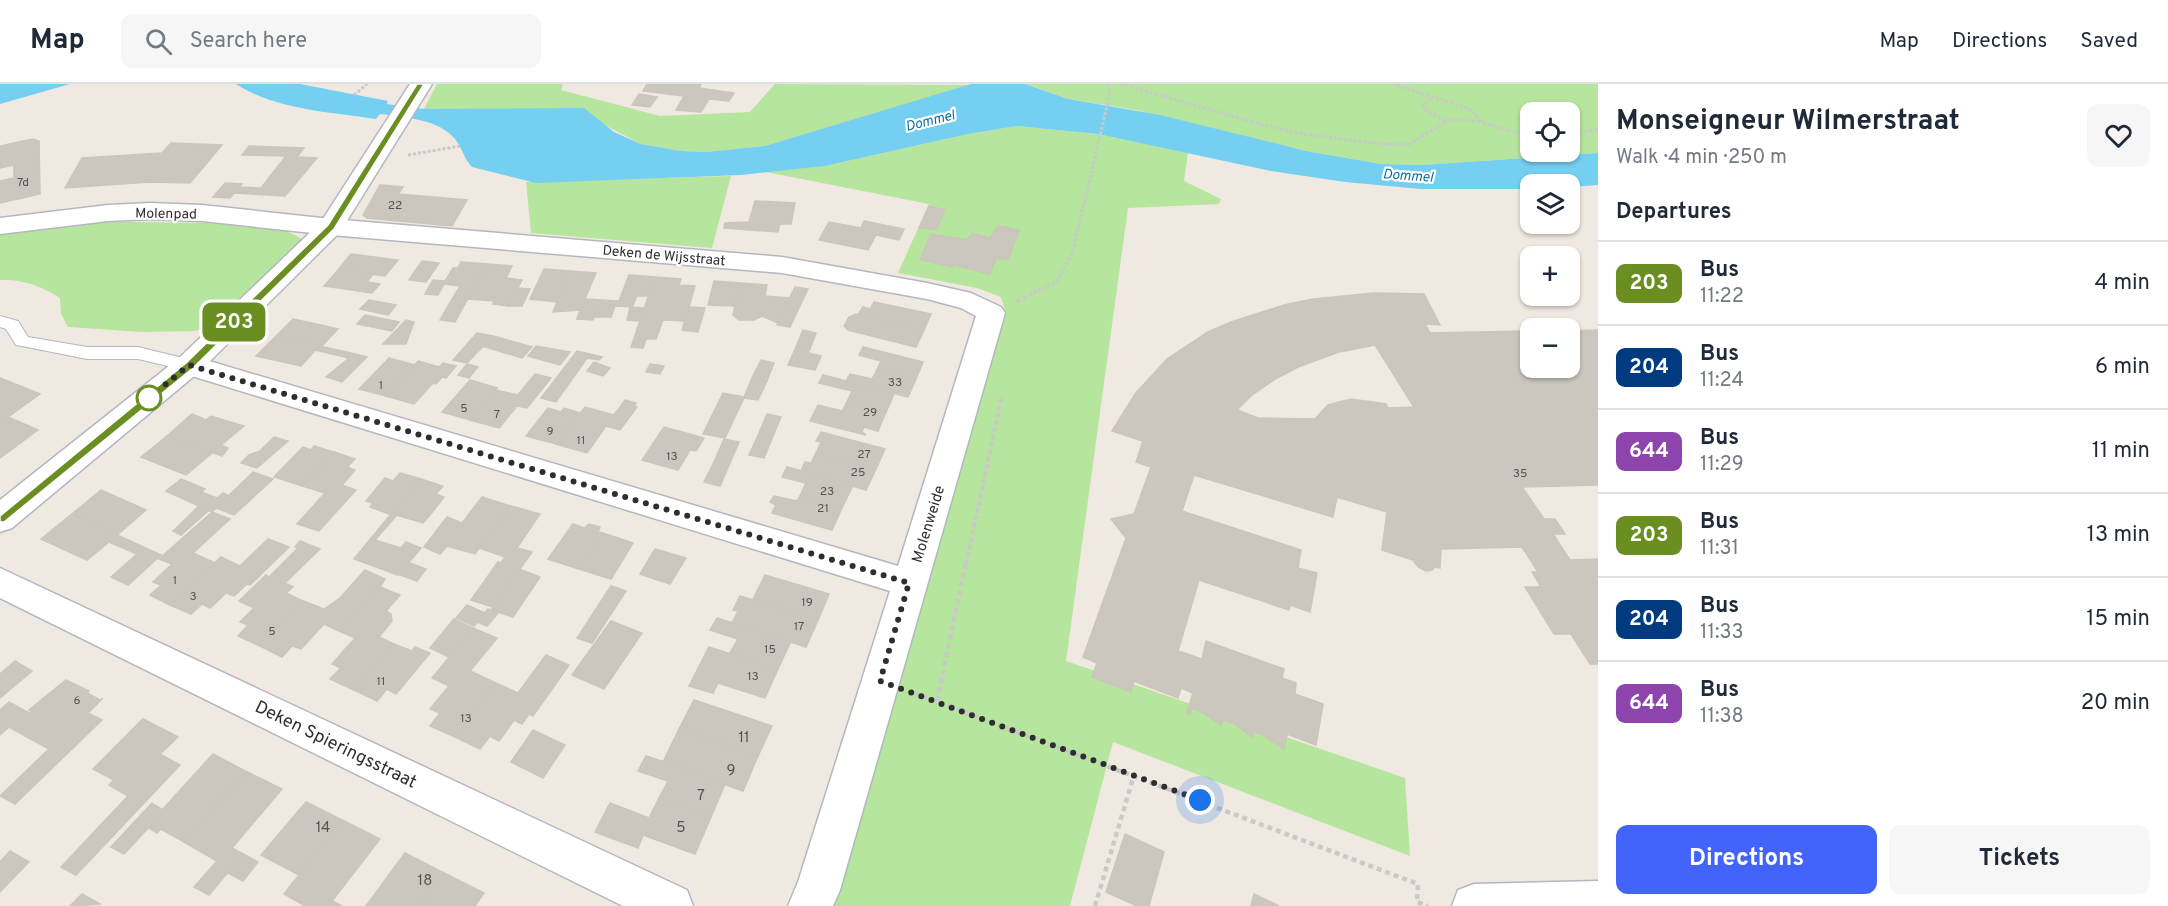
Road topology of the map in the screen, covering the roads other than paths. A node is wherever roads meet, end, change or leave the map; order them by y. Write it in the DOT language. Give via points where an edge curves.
graph roads {
  1 [pos="421,84"];
  2 [pos="0,226"];
  3 [pos="331,227"];
  4 [pos="1011,308"];
  5 [pos="0,321"];
  6 [pos="189,365"];
  7 [pos="0,519"];
  8 [pos="0,582"];
  9 [pos="909,583"];
  10 [pos="1598,903"];
  11 [pos="671,906"];
  12 [pos="810,906"];
  13 [pos="1474,906"];
  1 -- 3 [label="street"];
  2 -- 3 [label="street, Molenpad" via="64,216 150,211"];
  3 -- 4 [label="street, Deken de Wijsstraat" via="792,267"];
  3 -- 6 [label="street"];
  4 -- 9 [label="street, Molenweide"];
  5 -- 6 [label="lane" via="12,325 22,341 87,353 138,353"];
  6 -- 7 [label="street"];
  6 -- 9 [label="street"];
  8 -- 11 [label="street, Deken Spieringsstraat"];
  9 -- 12 [label="street, Molenweide"];
  10 -- 13 [label="street"];
}
